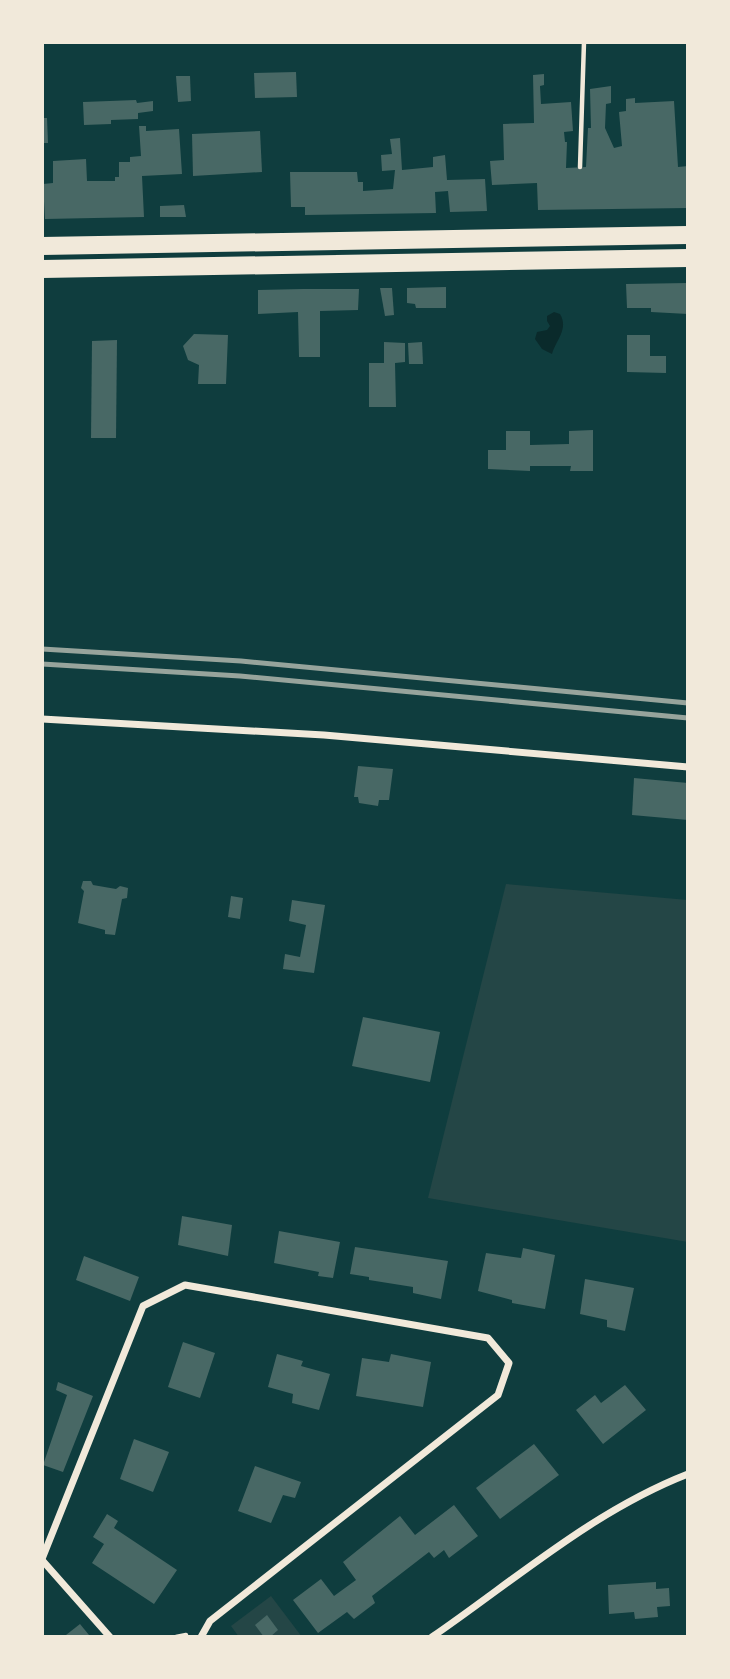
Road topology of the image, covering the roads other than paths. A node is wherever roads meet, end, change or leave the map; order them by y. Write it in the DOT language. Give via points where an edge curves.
graph roads {
  1 [pos="688,235"];
  2 [pos="42,246"];
  3 [pos="688,258"];
  4 [pos="42,269"];
  5 [pos="42,719"];
  6 [pos="688,767"];
  7 [pos="688,1474"];
  8 [pos="42,1560"];
  9 [pos="110,1637"];
  10 [pos="201,1637"];
  11 [pos="432,1637"];
  1 -- 2 [label="main road"];
  3 -- 4 [label="main road"];
  5 -- 6 [label="street" via="324,735"];
  7 -- 11 [label="street" via="594,1521"];
  8 -- 9 [label="street"];
  8 -- 10 [label="street" via="142,1306 185,1285 488,1338 509,1363 498,1395 210,1620"];
}
